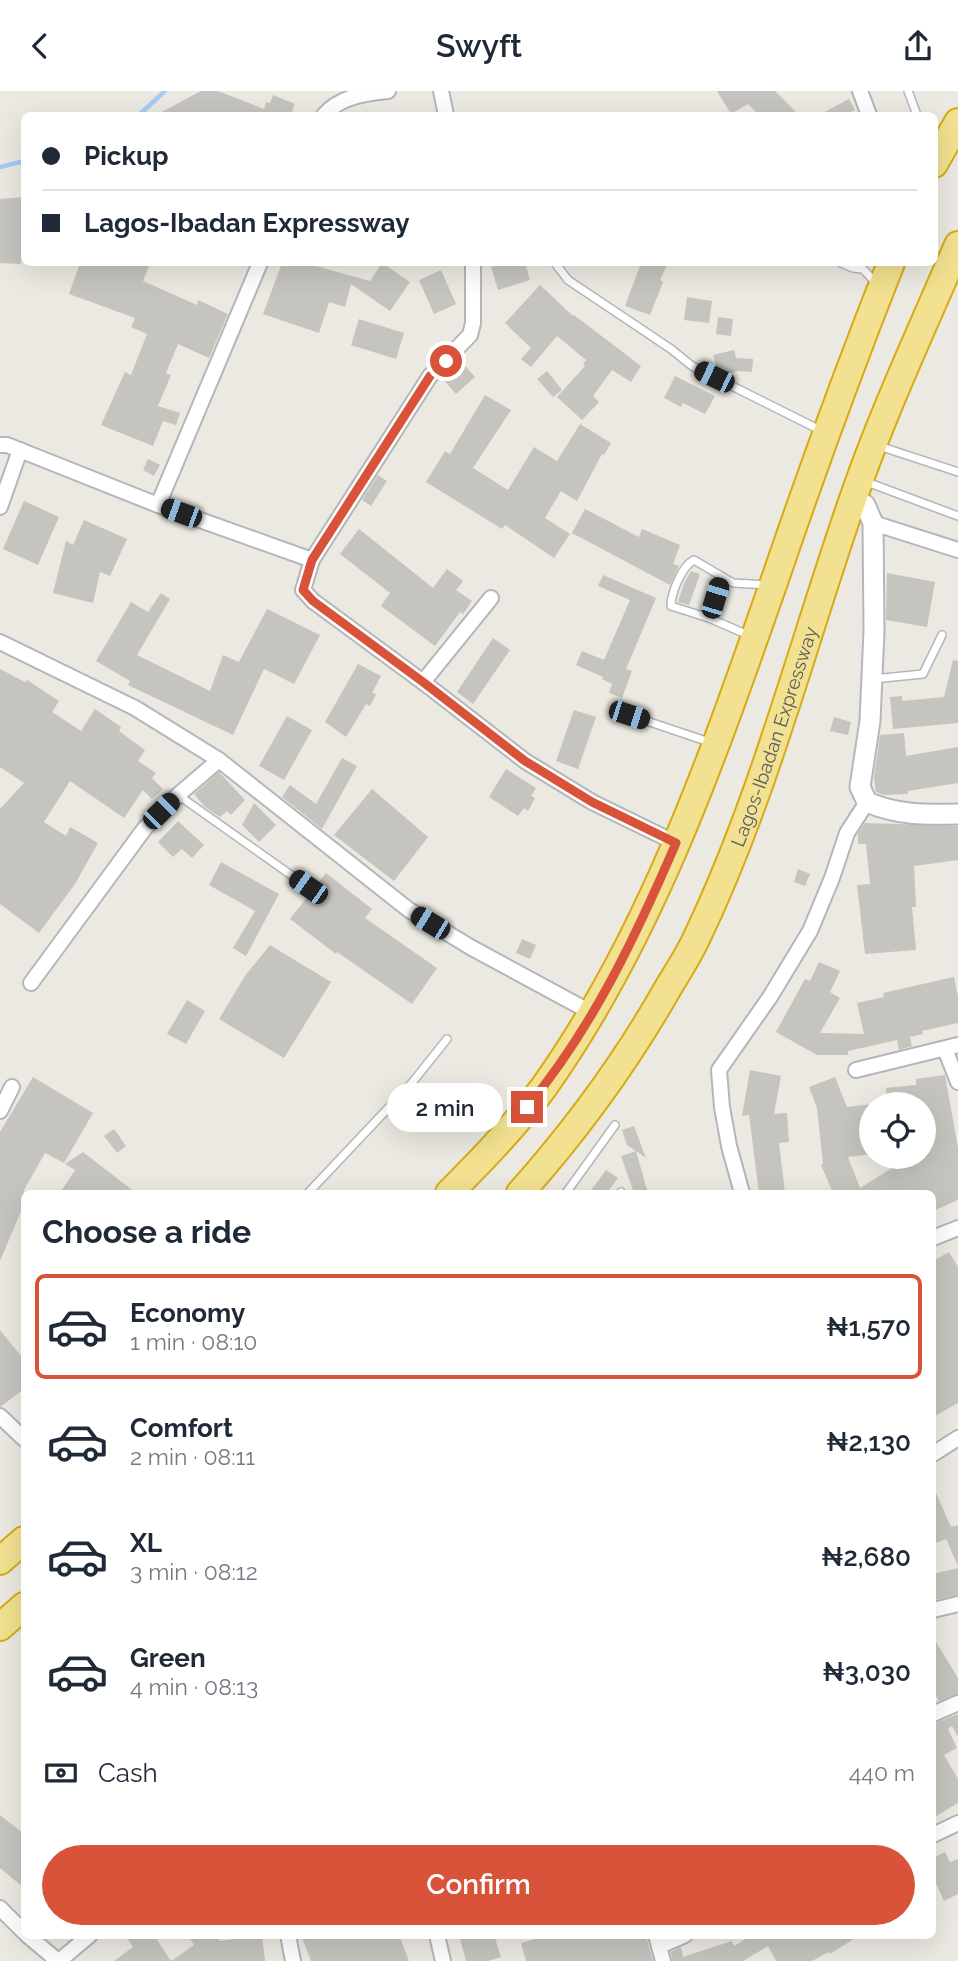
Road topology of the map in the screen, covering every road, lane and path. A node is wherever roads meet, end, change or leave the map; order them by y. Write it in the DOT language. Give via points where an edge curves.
graph roads {
  1 [pos="388,91"];
  2 [pos="442,91"];
  3 [pos="860,91"];
  4 [pos="908,91"];
  5 [pos="328,112"];
  6 [pos="446,112"];
  7 [pos="868,112"];
  8 [pos="916,112"];
  9 [pos="958,122"];
  10 [pos="938,153"];
  11 [pos="958,245"];
  12 [pos="259,266"];
  13 [pos="473,266"];
  14 [pos="557,266"];
  15 [pos="856,266"];
  16 [pos="890,266"];
  17 [pos="881,289"];
  18 [pos="825,433"];
  19 [pos="0,445"];
  20 [pos="874,445"];
  21 [pos="19,450"];
  22 [pos="958,472"];
  23 [pos="857,488"];
  24 [pos="158,505"];
  25 [pos="0,507"];
  26 [pos="958,516"];
  27 [pos="873,523"];
  28 [pos="958,550"];
  29 [pos="312,560"];
  30 [pos="722,577"];
  31 [pos="773,585"];
  32 [pos="491,598"];
  33 [pos="709,618"];
  34 [pos="942,635"];
  35 [pos="754,638"];
  36 [pos="0,642"];
  37 [pos="872,679"];
  38 [pos="423,682"];
  39 [pos="629,715"];
  40 [pos="716,744"];
  41 [pos="219,760"];
  42 [pos="178,795"];
  43 [pos="867,802"];
  44 [pos="958,814"];
  45 [pos="676,843"];
  46 [pos="308,887"];
  47 [pos="31,983"];
  48 [pos="593,1013"];
  49 [pos="447,1039"];
  50 [pos="952,1047"];
  51 [pos="856,1070"];
  52 [pos="958,1082"];
  53 [pos="12,1087"];
  54 [pos="0,1111"];
  55 [pos="615,1125"];
  56 [pos="311,1190"];
  57 [pos="452,1190"];
  58 [pos="523,1190"];
  59 [pos="568,1190"];
  60 [pos="741,1190"];
  61 [pos="958,1229"];
  62 [pos="936,1237"];
  63 [pos="0,1416"];
  64 [pos="21,1430"];
  65 [pos="958,1438"];
  66 [pos="936,1452"];
  67 [pos="21,1543"];
  68 [pos="0,1561"];
  69 [pos="958,1604"];
  70 [pos="21,1609"];
  71 [pos="936,1609"];
  72 [pos="0,1627"];
  73 [pos="958,1703"];
  74 [pos="936,1713"];
  75 [pos="958,1823"];
  76 [pos="936,1834"];
  77 [pos="0,1907"];
  78 [pos="21,1929"];
  79 [pos="32,1939"];
  80 [pos="85,1939"];
  81 [pos="289,1939"];
  82 [pos="438,1939"];
  83 [pos="658,1941"];
  84 [pos="59,1961"];
  85 [pos="293,1961"];
  86 [pos="443,1961"];
  87 [pos="663,1961"];
  1 -- 5 [label="street" via="342,100"];
  2 -- 6 [label="street"];
  3 -- 7 [label="street"];
  4 -- 8 [label="lane"];
  9 -- 10 [label="highway"];
  11 -- 20 [label="highway, Lagos-Ibadan Expressway"];
  12 -- 24 [label="street"];
  13 -- 29 [label="street" via="470,335 430,376"];
  14 -- 18 [label="lane" via="568,280 692,366"];
  15 -- 17 [label="lane"];
  16 -- 17 [label="highway"];
  17 -- 18 [label="highway"];
  18 -- 31 [label="highway"];
  19 -- 21 [label="street"];
  20 -- 22 [label="lane"];
  20 -- 23 [label="highway, Lagos-Ibadan Expressway"];
  21 -- 24 [label="street"];
  21 -- 25 [label="street"];
  23 -- 26 [label="lane"];
  23 -- 27 [label="main road"];
  23 -- 58 [label="highway, Lagos-Ibadan Expressway" via="760,781 696,939 615,1075"];
  24 -- 29 [label="street"];
  27 -- 28 [label="street"];
  27 -- 37 [label="main road"];
  29 -- 38 [label="street" via="303,590 307,596"];
  30 -- 31 [label="lane" via="742,584"];
  30 -- 33 [label="lane"];
  30 -- 33 [label="lane" via="698,561 690,561 671,598 671,606"];
  31 -- 35 [label="highway"];
  32 -- 38 [label="street"];
  33 -- 35 [label="lane"];
  34 -- 37 [label="lane" via="923,674"];
  35 -- 40 [label="highway"];
  36 -- 41 [label="street" via="135,708"];
  37 -- 43 [label="main road" via="860,787"];
  38 -- 45 [label="street" via="525,761 592,802"];
  39 -- 40 [label="lane"];
  40 -- 45 [label="highway"];
  41 -- 42 [label="street"];
  41 -- 48 [label="street" via="409,910"];
  42 -- 46 [label="lane"];
  42 -- 47 [label="street" via="145,828"];
  43 -- 44 [label="main road" via="909,815"];
  43 -- 60 [label="street" via="847,833 810,931 719,1070 729,1146"];
  45 -- 48 [label="highway" via="639,930"];
  48 -- 57 [label="highway" via="542,1089"];
  49 -- 56 [label="lane"];
  50 -- 51 [label="street"];
  50 -- 52 [label="street"];
  53 -- 54 [label="street"];
  55 -- 59 [label="lane"];
  61 -- 62 [label="street"];
  63 -- 64 [label="street"];
  65 -- 66 [label="street"];
  67 -- 68 [label="highway"];
  69 -- 71 [label="street"];
  70 -- 72 [label="highway"];
  73 -- 74 [label="street"];
  75 -- 76 [label="street"];
  77 -- 78 [label="street"];
  79 -- 84 [label="street"];
  80 -- 84 [label="street"];
  81 -- 85 [label="street"];
  82 -- 86 [label="street"];
  83 -- 87 [label="street"];
}
